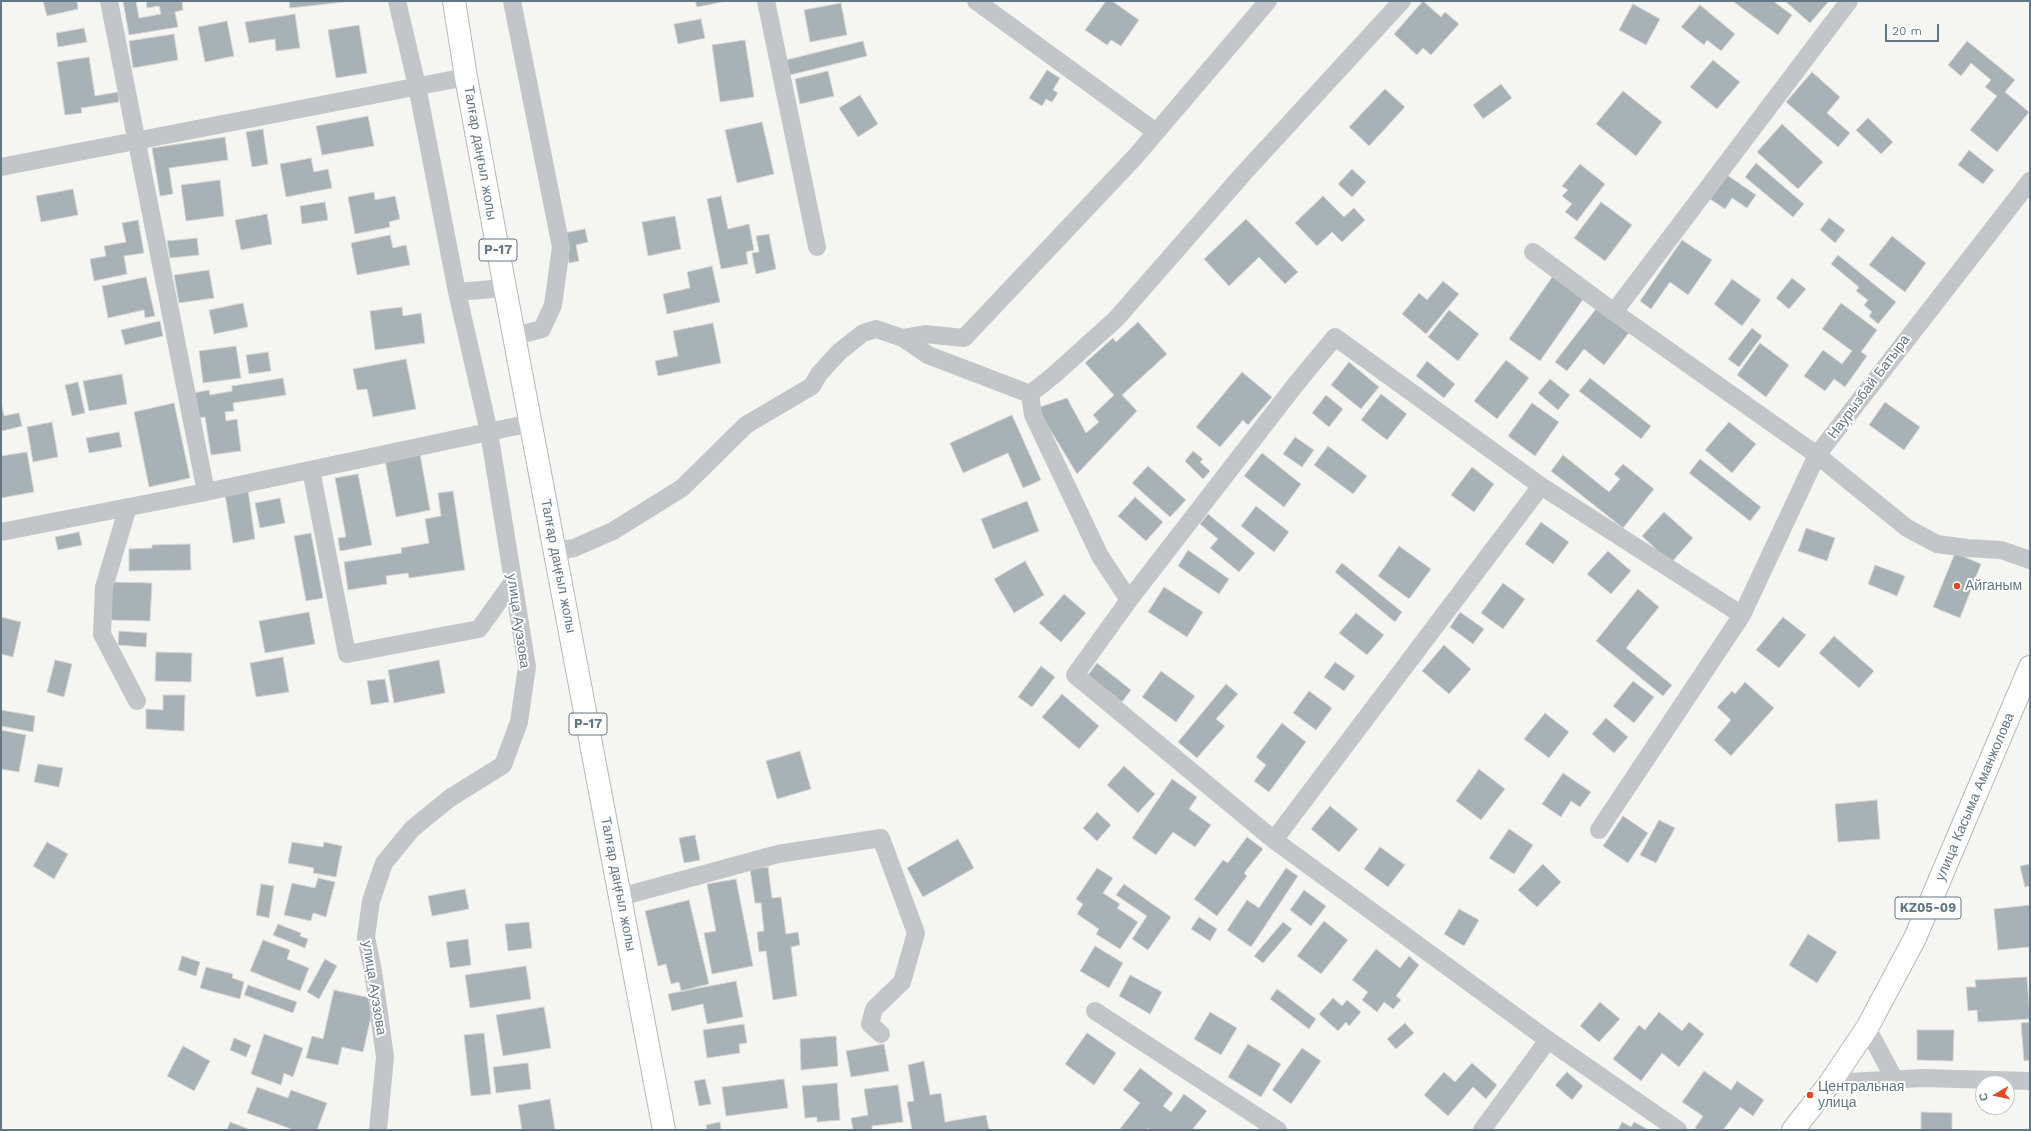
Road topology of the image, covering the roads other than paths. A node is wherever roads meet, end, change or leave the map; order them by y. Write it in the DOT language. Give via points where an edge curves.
graph roads {
  1 [pos="109,1"];
  2 [pos="397,1"];
  3 [pos="454,1"];
  4 [pos="512,1"];
  5 [pos="766,1"];
  6 [pos="976,1"];
  7 [pos="1402,1"];
  8 [pos="1849,1"];
  9 [pos="1261,3"];
  10 [pos="466,77"];
  11 [pos="417,86"];
  12 [pos="1156,132"];
  13 [pos="138,140"];
  14 [pos="1,167"];
  15 [pos="2030,181"];
  16 [pos="817,247"];
  17 [pos="1533,252"];
  18 [pos="504,288"];
  19 [pos="457,292"];
  20 [pos="1614,312"];
  21 [pos="514,336"];
  22 [pos="903,338"];
  23 [pos="1030,394"];
  24 [pos="531,423"];
  25 [pos="489,432"];
  26 [pos="1817,455"];
  27 [pos="311,470"];
  28 [pos="1541,486"];
  29 [pos="206,492"];
  30 [pos="128,507"];
  31 [pos="1,532"];
  32 [pos="555,551"];
  33 [pos="2030,560"];
  34 [pos="512,583"];
  35 [pos="1129,600"];
  36 [pos="1742,615"];
  37 [pos="2030,667"];
  38 [pos="138,701"];
  39 [pos="1599,830"];
  40 [pos="1274,840"];
  41 [pos="620,897"];
  42 [pos="1095,1012"];
  43 [pos="1867,1028"];
  44 [pos="881,1034"];
  45 [pos="1548,1040"];
  46 [pos="1895,1080"];
  47 [pos="2030,1081"];
  48 [pos="1830,1083"];
  49 [pos="378,1130"];
  50 [pos="664,1130"];
  51 [pos="1278,1130"];
  52 [pos="1482,1130"];
  53 [pos="1678,1130"];
  54 [pos="1793,1130"];
  1 -- 13 [label="street"];
  2 -- 11 [label="street, улица Ауэзова"];
  3 -- 10 [label="main road, Талғар даңғыл жолы / P-17"];
  4 -- 21 [label="street" via="561,247 553,305 542,329"];
  5 -- 16 [label="street"];
  6 -- 12 [label="street"];
  7 -- 23 [label="street" via="1243,174 1116,320"];
  8 -- 20 [label="street"];
  9 -- 12 [label="street"];
  10 -- 11 [label="street"];
  10 -- 18 [label="main road, Талғар даңғыл жолы / P-17"];
  11 -- 13 [label="street"];
  11 -- 19 [label="street, улица Ауэзова"];
  12 -- 22 [label="street" via="1130,163 964,338 925,334"];
  13 -- 14 [label="street"];
  13 -- 29 [label="street"];
  15 -- 26 [label="street, Наурызбай Батыра"];
  17 -- 20 [label="street"];
  18 -- 19 [label="street"];
  18 -- 21 [label="main road, Талғар даңғыл жолы / P-17"];
  19 -- 25 [label="street, улица Ауэзова"];
  20 -- 26 [label="street"];
  21 -- 24 [label="main road, Талғар даңғыл жолы / P-17"];
  22 -- 23 [label="street" via="928,355"];
  22 -- 32 [label="street" via="876,329 863,333 839,352 812,386 746,425 682,488 613,531 574,548"];
  23 -- 35 [label="street" via="1033,415 1096,549"];
  24 -- 25 [label="street"];
  24 -- 32 [label="main road, Талғар даңғыл жолы / P-17"];
  25 -- 27 [label="street"];
  25 -- 34 [label="street, улица Ауэзова"];
  26 -- 33 [label="street" via="1907,528 1937,544 2001,550"];
  26 -- 36 [label="street, Наурызбай Батыра"];
  27 -- 29 [label="street"];
  27 -- 34 [label="street" via="347,654 479,629"];
  28 -- 35 [label="street" via="1335,337"];
  28 -- 36 [label="street"];
  28 -- 40 [label="street"];
  29 -- 30 [label="street"];
  30 -- 31 [label="street"];
  30 -- 38 [label="street" via="104,587 102,634"];
  32 -- 41 [label="main road, Талғар даңғыл жолы / P-17"];
  34 -- 49 [label="street, улица Ауэзова" via="527,667 519,722 503,765 450,798 412,829 384,863 371,901 366,937 385,1057"];
  35 -- 40 [label="street" via="1075,674"];
  36 -- 39 [label="street, Наурызбай Батыра"];
  37 -- 43 [label="main road, улица Касыма Аманжолова / KZ05-09" via="1914,938"];
  40 -- 45 [label="street"];
  41 -- 44 [label="street" via="778,854 881,838 916,933 902,982 874,1009 870,1024"];
  41 -- 50 [label="main road, Талғар даңғыл жолы / P-17"];
  42 -- 51 [label="street"];
  43 -- 46 [label="street"];
  43 -- 48 [label="main road, улица Касыма Аманжолова / KZ05-09"];
  45 -- 52 [label="street"];
  45 -- 53 [label="street"];
  46 -- 47 [label="street" via="1923,1078"];
  46 -- 48 [label="street"];
  48 -- 54 [label="main road, улица Касыма Аманжолова / KZ05-09"];
}
